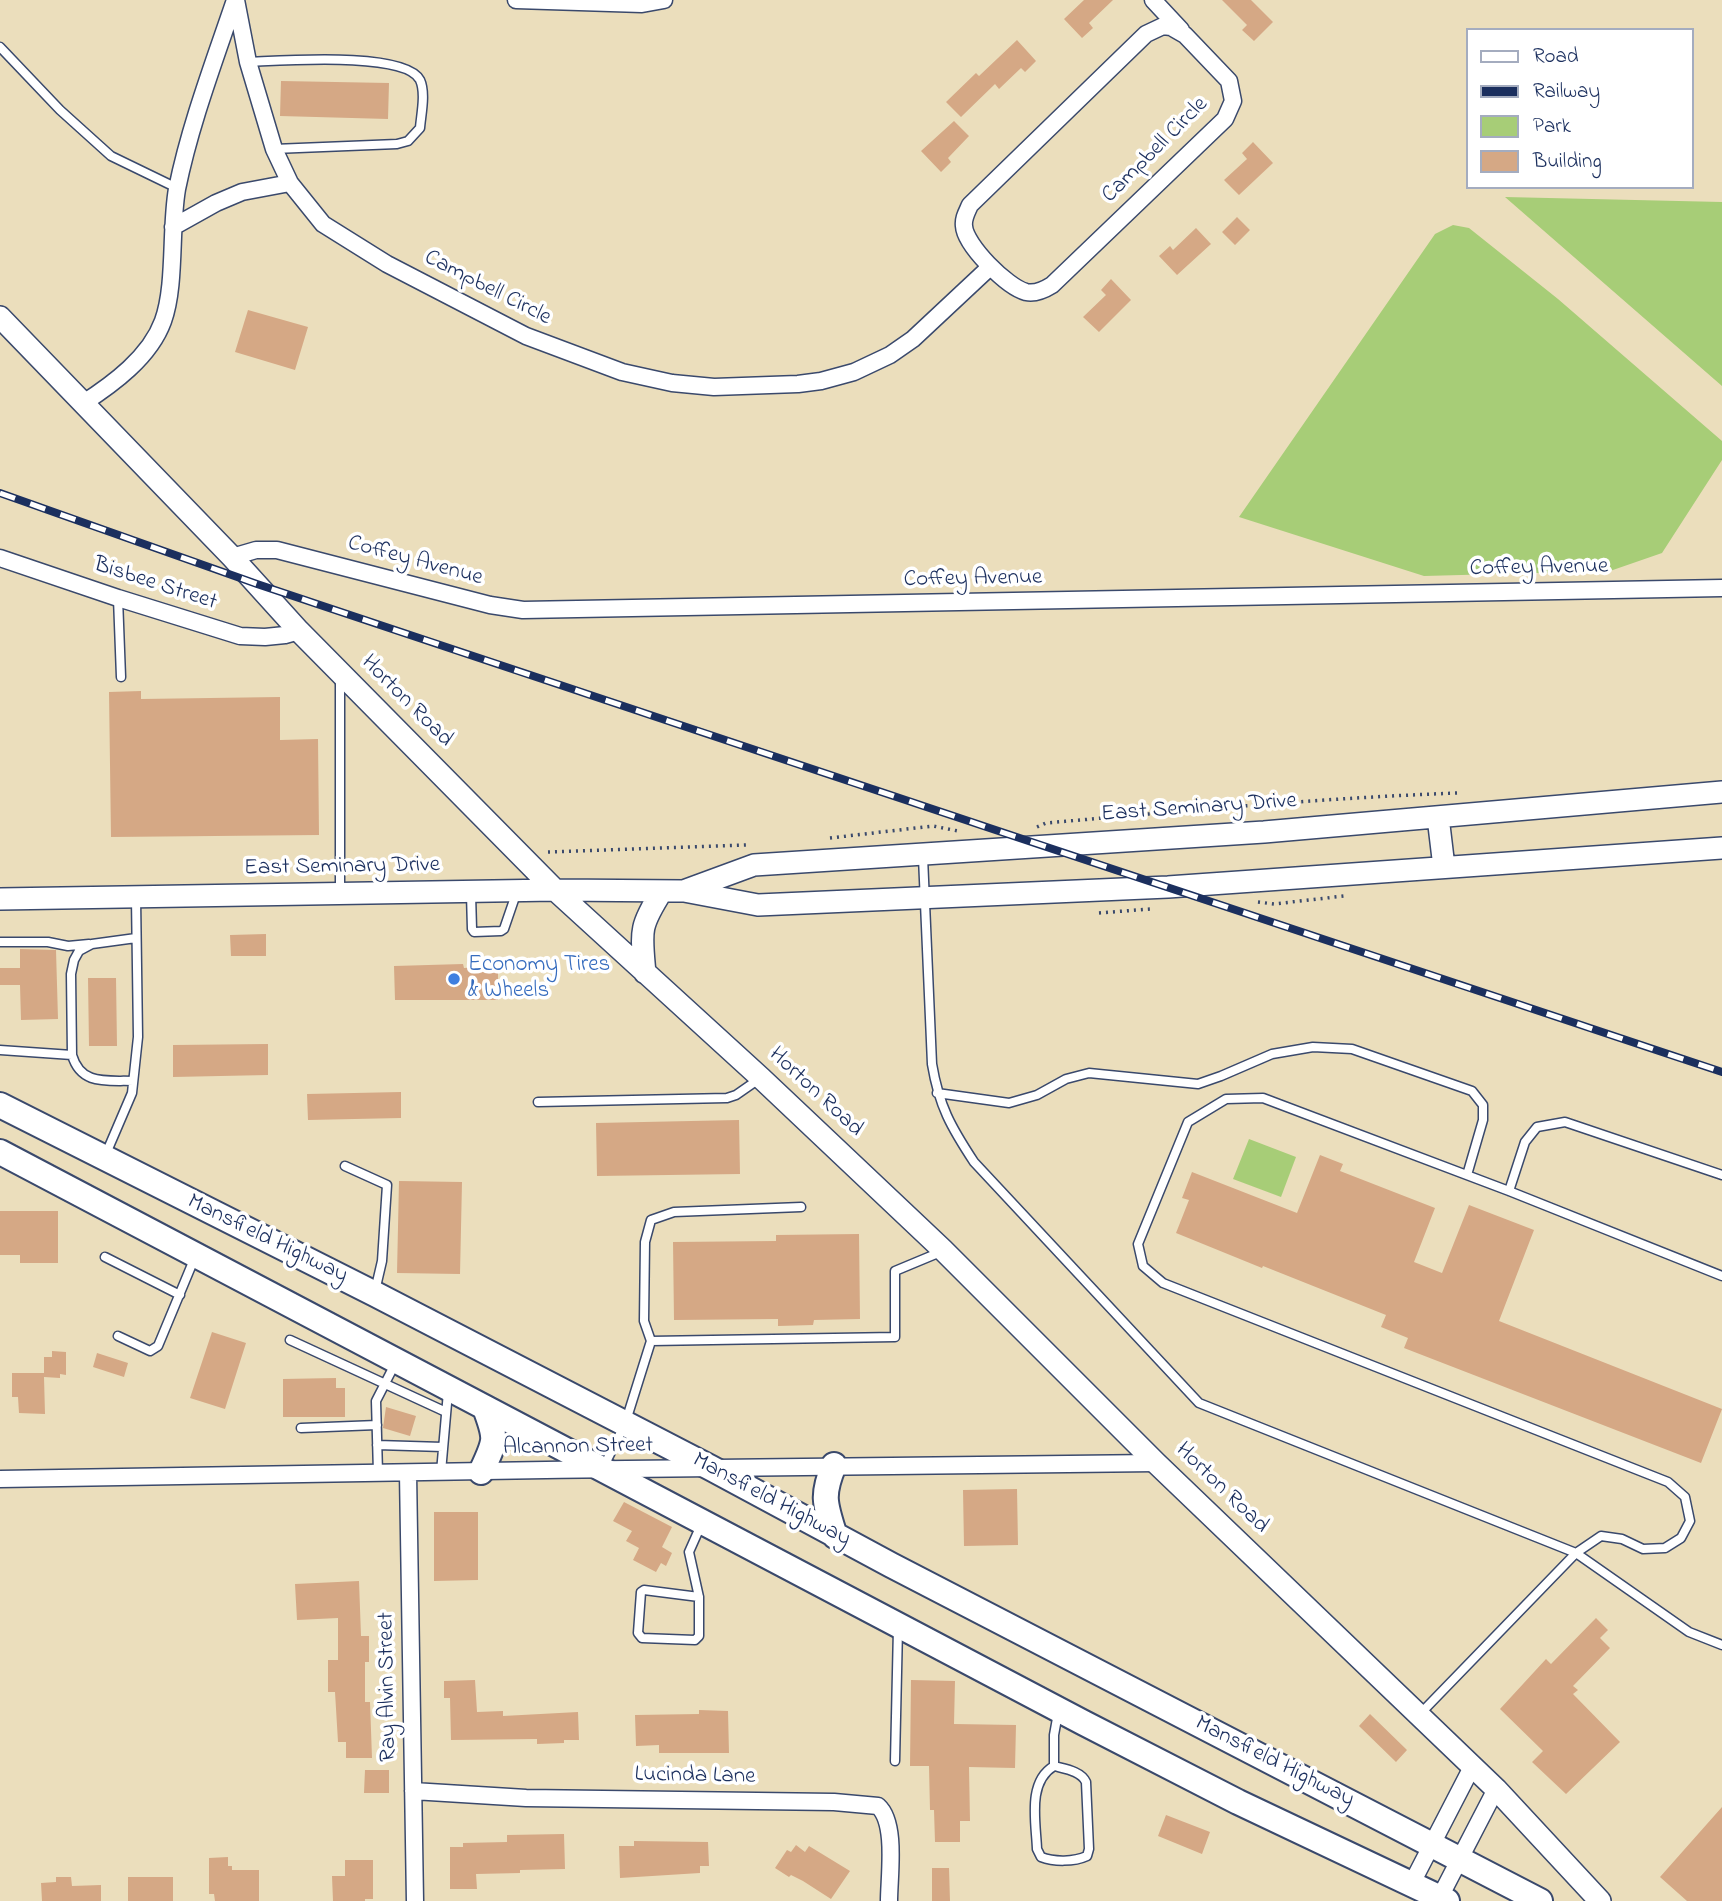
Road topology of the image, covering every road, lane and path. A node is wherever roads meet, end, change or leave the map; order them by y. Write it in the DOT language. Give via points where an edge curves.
graph roads {
  1 [pos="236,0"];
  2 [pos="516,0"];
  3 [pos="664,0"];
  4 [pos="1153,0"];
  5 [pos="1185,35"];
  6 [pos="0,47"];
  7 [pos="248,62"];
  8 [pos="274,149"];
  9 [pos="290,183"];
  10 [pos="177,188"];
  11 [pos="173,227"];
  12 [pos="990,267"];
  13 [pos="0,317"];
  14 [pos="82,404"];
  15 [pos="232,557"];
  16 [pos="0,558"];
  17 [pos="1722,588"];
  18 [pos="118,598"];
  19 [pos="299,631"];
  20 [pos="340,672"];
  21 [pos="121,677"];
  22 [pos="1722,792"];
  23 [pos="1465,793"];
  24 [pos="1438,817"];
  25 [pos="1034,828"];
  26 [pos="965,832"];
  27 [pos="824,839"];
  28 [pos="755,845"];
  29 [pos="1722,848"];
  30 [pos="548,852"];
  31 [pos="923,854"];
  32 [pos="1444,867"];
  33 [pos="555,890"];
  34 [pos="517,891"];
  35 [pos="662,891"];
  36 [pos="684,891"];
  37 [pos="471,892"];
  38 [pos="340,894"];
  39 [pos="136,897"];
  40 [pos="925,898"];
  41 [pos="0,899"];
  42 [pos="136,938"];
  43 [pos="0,942"];
  44 [pos="92,944"];
  45 [pos="645,973"];
  46 [pos="0,1050"];
  47 [pos="72,1055"];
  48 [pos="761,1078"];
  49 [pos="133,1081"];
  50 [pos="937,1093"];
  51 [pos="538,1102"];
  52 [pos="0,1105"];
  53 [pos="0,1152"];
  54 [pos="104,1159"];
  55 [pos="345,1166"];
  56 [pos="1467,1175"];
  57 [pos="1722,1175"];
  58 [pos="1509,1191"];
  59 [pos="801,1207"];
  60 [pos="943,1251"];
  61 [pos="196,1255"];
  62 [pos="105,1257"];
  63 [pos="1722,1276"];
  64 [pos="375,1294"];
  65 [pos="180,1295"];
  66 [pos="118,1336"];
  67 [pos="290,1340"];
  68 [pos="651,1342"];
  69 [pos="396,1361"];
  70 [pos="385,1385"];
  71 [pos="448,1401"];
  72 [pos="485,1408"];
  73 [pos="625,1424"];
  74 [pos="377,1425"];
  75 [pos="301,1428"];
  76 [pos="377,1445"];
  77 [pos="443,1447"];
  78 [pos="1156,1463"];
  79 [pos="834,1465"];
  80 [pos="710,1468"];
  81 [pos="602,1471"];
  82 [pos="441,1472"];
  83 [pos="481,1472"];
  84 [pos="408,1473"];
  85 [pos="378,1474"];
  86 [pos="0,1479"];
  87 [pos="702,1522"];
  88 [pos="835,1536"];
  89 [pos="1576,1553"];
  90 [pos="699,1597"];
  91 [pos="898,1625"];
  92 [pos="1722,1645"];
  93 [pos="1059,1710"];
  94 [pos="1419,1716"];
  95 [pos="895,1761"];
  96 [pos="1054,1766"];
  97 [pos="1472,1767"];
  98 [pos="1496,1790"];
  99 [pos="413,1791"];
  100 [pos="1430,1844"];
  101 [pos="1459,1858"];
  102 [pos="1412,1883"];
  103 [pos="1444,1899"];
  104 [pos="415,1901"];
  105 [pos="889,1901"];
  106 [pos="1540,1901"];
  107 [pos="1600,1901"];
  1 -- 7 [label="street, Campbell Circle"];
  1 -- 10 [label="street"];
  2 -- 3 [label="street" via="642,4"];
  4 -- 5 [label="street"];
  5 -- 12 [label="street, Campbell Circle" via="1163,26 1146,34 970,205 965,216 966,235"];
  5 -- 12 [label="street, Campbell Circle" via="1229,81 1233,101 1226,119 1041,292 1027,292"];
  6 -- 10 [label="lane" via="111,156"];
  7 -- 8 [label="street, Campbell Circle"];
  7 -- 8 [label="lane" via="381,63 414,74 421,85 419,128 408,141"];
  8 -- 9 [label="street, Campbell Circle"];
  9 -- 11 [label="street" via="242,192"];
  9 -- 12 [label="street, Campbell Circle" via="323,224 398,270 526,336 622,372 672,383 714,387 798,384 854,372 913,339"];
  10 -- 11 [label="street"];
  11 -- 14 [label="street" via="163,321 133,364"];
  13 -- 14 [label="main road, Horton Road"];
  14 -- 15 [label="main road, Horton Road"];
  15 -- 17 [label="street, Coffey Avenue" via="276,550 523,610"];
  15 -- 19 [label="main road, Horton Road"];
  16 -- 18 [label="street, Bisbee Street"];
  18 -- 19 [label="street, Bisbee Street" via="240,636 265,638"];
  18 -- 21 [label="lane"];
  19 -- 20 [label="main road, Horton Road"];
  20 -- 33 [label="main road, Horton Road"];
  20 -- 38 [label="lane"];
  22 -- 24 [label="main road, East Seminary Drive"];
  23 -- 25 [label="path" via="1274,803 1046,822"];
  24 -- 31 [label="main road, East Seminary Drive"];
  24 -- 32 [label="main road"];
  26 -- 27 [label="path" via="933,826"];
  28 -- 30 [label="path"];
  29 -- 32 [label="main road, East Seminary Drive"];
  31 -- 36 [label="main road, East Seminary Drive" via="754,865"];
  31 -- 40 [label="lane"];
  32 -- 40 [label="main road, East Seminary Drive" via="1168,887"];
  33 -- 34 [label="main road, East Seminary Drive"];
  33 -- 35 [label="main road, East Seminary Drive"];
  33 -- 45 [label="main road, Horton Road"];
  34 -- 37 [label="main road, East Seminary Drive"];
  34 -- 37 [label="lane" via="501,931 474,932"];
  35 -- 36 [label="main road, East Seminary Drive"];
  35 -- 45 [label="main road" via="641,933"];
  36 -- 40 [label="main road, East Seminary Drive" via="758,905"];
  37 -- 38 [label="main road, East Seminary Drive"];
  38 -- 39 [label="main road, East Seminary Drive"];
  39 -- 41 [label="main road, East Seminary Drive"];
  39 -- 42 [label="lane"];
  40 -- 50 [label="lane"];
  42 -- 44 [label="lane"];
  42 -- 49 [label="lane" via="138,1037"];
  43 -- 44 [label="lane"];
  44 -- 47 [label="lane" via="79,951 71,974"];
  45 -- 48 [label="main road, Horton Road"];
  46 -- 47 [label="lane"];
  47 -- 49 [label="lane" via="76,1068 92,1079"];
  48 -- 51 [label="lane" via="727,1098"];
  48 -- 60 [label="main road, Horton Road"];
  49 -- 54 [label="lane"];
  50 -- 56 [label="lane" via="1009,1103 1089,1073 1198,1084 1272,1054 1313,1047 1352,1049 1472,1091 1483,1105 1483,1121"];
  50 -- 89 [label="lane" via="974,1163 1199,1404"];
  52 -- 54 [label="main road, Mansfield Highway"];
  53 -- 61 [label="main road, Mansfield Highway"];
  54 -- 64 [label="main road, Mansfield Highway"];
  55 -- 64 [label="lane" via="387,1185 383,1261"];
  56 -- 58 [label="lane"];
  56 -- 89 [label="lane" via="1263,1098 1226,1099 1188,1122 1138,1244 1143,1266 1163,1283 1668,1482 1685,1497 1690,1521 1681,1538 1665,1548 1643,1549 1601,1536"];
  57 -- 58 [label="lane" via="1565,1122 1537,1127 1525,1142"];
  58 -- 63 [label="lane"];
  59 -- 68 [label="lane" via="674,1212 651,1220 645,1242 644,1321"];
  60 -- 68 [label="lane" via="895,1271 895,1337"];
  60 -- 78 [label="main road, Horton Road"];
  61 -- 65 [label="lane"];
  61 -- 69 [label="main road, Mansfield Highway"];
  62 -- 65 [label="lane"];
  64 -- 73 [label="main road, Mansfield Highway"];
  65 -- 66 [label="lane" via="158,1346 150,1351"];
  67 -- 70 [label="lane"];
  68 -- 73 [label="lane"];
  69 -- 70 [label="lane"];
  69 -- 71 [label="main road, Mansfield Highway"];
  70 -- 71 [label="lane"];
  70 -- 74 [label="lane" via="376,1401"];
  71 -- 72 [label="main road, Mansfield Highway"];
  71 -- 77 [label="lane"];
  72 -- 81 [label="main road, Mansfield Highway"];
  72 -- 83 [label="main road" via="495,1433"];
  73 -- 80 [label="main road, Mansfield Highway"];
  73 -- 81 [label="lane"];
  74 -- 75 [label="lane"];
  74 -- 76 [label="lane"];
  76 -- 77 [label="lane"];
  76 -- 85 [label="lane"];
  77 -- 82 [label="lane"];
  78 -- 79 [label="street, Alcannon Street"];
  78 -- 94 [label="main road, Horton Road"];
  79 -- 80 [label="street, Alcannon Street"];
  79 -- 88 [label="main road" via="825,1488"];
  80 -- 81 [label="street, Alcannon Street"];
  80 -- 88 [label="main road, Mansfield Highway"];
  81 -- 83 [label="street, Alcannon Street"];
  81 -- 87 [label="main road, Mansfield Highway"];
  82 -- 83 [label="street, Alcannon Street"];
  82 -- 84 [label="street, Alcannon Street"];
  84 -- 85 [label="street, Alcannon Street"];
  84 -- 99 [label="street, Ray Alvin Street"];
  85 -- 86 [label="street, Alcannon Street"];
  87 -- 90 [label="lane" via="689,1552"];
  87 -- 91 [label="main road, Mansfield Highway"];
  88 -- 100 [label="main road, Mansfield Highway"];
  89 -- 92 [label="lane" via="1689,1632"];
  89 -- 94 [label="lane"];
  90 -- 90 [label="lane" via="699,1636 695,1640 642,1638 638,1633 644,1590"];
  91 -- 93 [label="main road, Mansfield Highway"];
  91 -- 95 [label="lane"];
  93 -- 96 [label="lane"];
  93 -- 102 [label="main road, Mansfield Highway" via="1238,1802"];
  94 -- 97 [label="main road, Horton Road"];
  96 -- 96 [label="lane" via="1045,1771 1035,1796 1037,1849 1049,1860 1079,1860 1090,1849 1086,1782 1077,1773"];
  97 -- 98 [label="main road, Horton Road"];
  97 -- 100 [label="street"];
  98 -- 101 [label="street"];
  98 -- 107 [label="main road, Horton Road"];
  99 -- 104 [label="street, Ray Alvin Street"];
  99 -- 105 [label="street, Lucinda Lane" via="878,1806 887,1816 889,1833"];
  100 -- 101 [label="main road, Mansfield Highway"];
  100 -- 102 [label="street"];
  101 -- 103 [label="street"];
  101 -- 106 [label="main road, Mansfield Highway"];
  102 -- 103 [label="main road, Mansfield Highway"];
}
